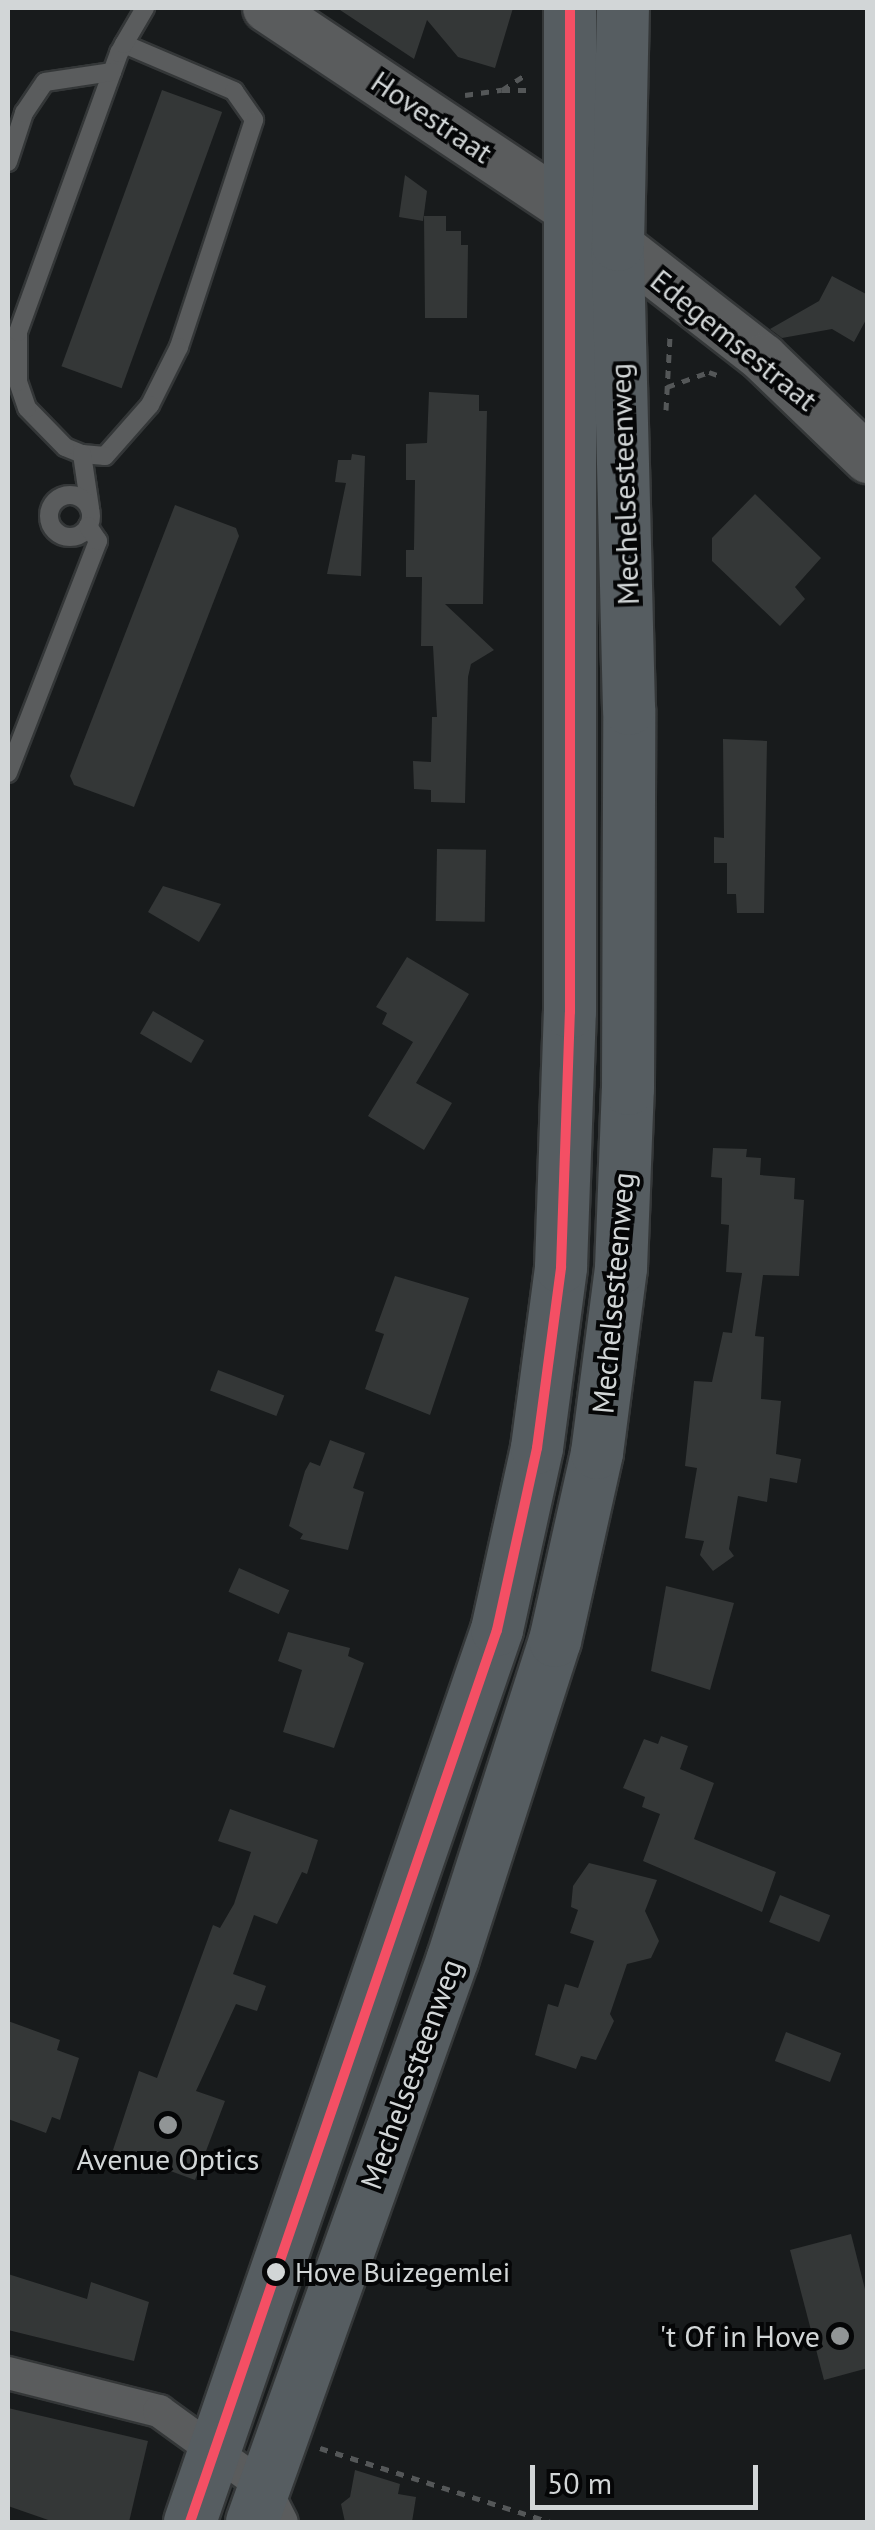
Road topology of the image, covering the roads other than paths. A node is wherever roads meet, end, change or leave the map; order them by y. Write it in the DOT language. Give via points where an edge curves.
graph roads {
  1 [pos="145,8"];
  2 [pos="268,8"];
  3 [pos="570,8"];
  4 [pos="622,8"];
  5 [pos="124,44"];
  6 [pos="112,72"];
  7 [pos="8,162"];
  8 [pos="593,227"];
  9 [pos="15,319"];
  10 [pos="82,454"];
  11 [pos="868,459"];
  12 [pos="8,773"];
  13 [pos="8,2372"];
  14 [pos="217,2448"];
  15 [pos="266,2511"];
  16 [pos="190,2522"];
  1 -- 5 [label="lane"];
  2 -- 8 [label="street, Hovestraat"];
  3 -- 8 [label="main road, Mechelsesteenweg"];
  4 -- 8 [label="main road, Mechelsesteenweg"];
  5 -- 6 [label="lane"];
  5 -- 10 [label="lane" via="234,91 254,120 179,348 150,405 104,456"];
  6 -- 7 [label="lane" via="46,82 24,113"];
  6 -- 9 [label="lane"];
  8 -- 11 [label="street, Edegemsestraat" via="776,369"];
  8 -- 14 [label="main road, Mechelsesteenweg" via="574,303 570,1012 561,1266 537,1448 497,1630"];
  8 -- 15 [label="main road, Mechelsesteenweg" via="629,708 621,1268 597,1453 555,1642"];
  9 -- 10 [label="lane" via="18,382 27,408 65,447"];
  10 -- 12 [label="lane" via="98,541"];
  13 -- 14 [label="street" via="159,2411"];
  14 -- 15 [label="street"];
  14 -- 16 [label="main road, Mechelsesteenweg"];
}
